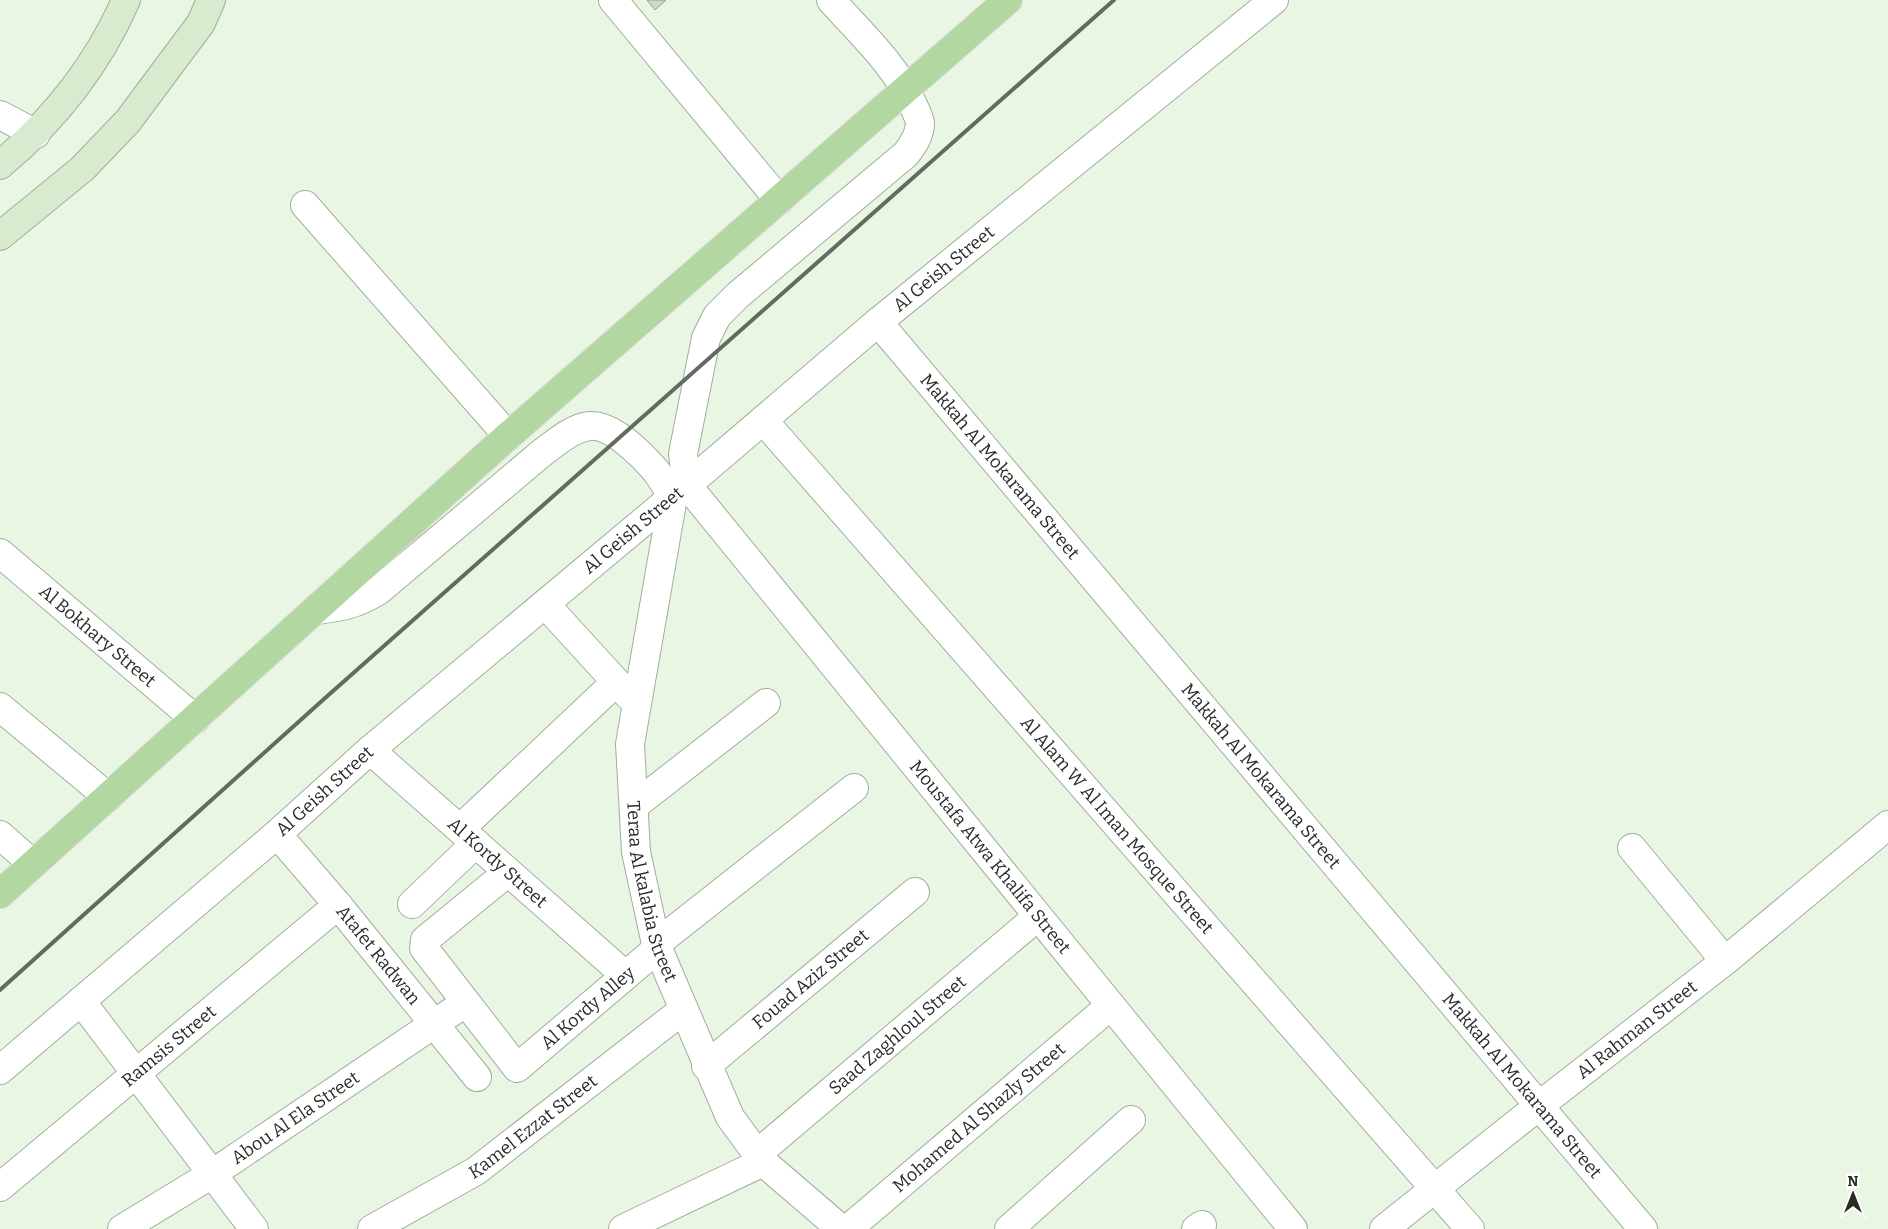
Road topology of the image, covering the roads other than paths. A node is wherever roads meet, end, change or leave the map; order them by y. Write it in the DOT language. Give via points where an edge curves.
graph roads {
  1 [pos="126,0"];
  2 [pos="211,0"];
  3 [pos="613,0"];
  4 [pos="831,0"];
  5 [pos="1008,0"];
  6 [pos="1274,0"];
  7 [pos="906,88"];
  8 [pos="0,115"];
  9 [pos="36,134"];
  10 [pos="0,165"];
  11 [pos="779,200"];
  12 [pos="305,205"];
  13 [pos="0,236"];
  14 [pos="878,322"];
  15 [pos="763,420"];
  16 [pos="508,436"];
  17 [pos="680,491"];
  18 [pos="0,553"];
  19 [pos="545,604"];
  20 [pos="315,610"];
  21 [pos="616,682"];
  22 [pos="766,703"];
  23 [pos="637,705"];
  24 [pos="0,707"];
  25 [pos="195,719"];
  26 [pos="370,750"];
  27 [pos="854,788"];
  28 [pos="108,797"];
  29 [pos="634,806"];
  30 [pos="1888,825"];
  31 [pos="277,834"];
  32 [pos="0,835"];
  33 [pos="468,836"];
  34 [pos="1632,848"];
  35 [pos="33,864"];
  36 [pos="508,872"];
  37 [pos="915,892"];
  38 [pos="0,894"];
  39 [pos="412,904"];
  40 [pos="338,905"];
  41 [pos="1037,917"];
  42 [pos="657,946"];
  43 [pos="1725,961"];
  44 [pos="625,975"];
  45 [pos="81,1001"];
  46 [pos="465,1003"];
  47 [pos="1110,1006"];
  48 [pos="683,1010"];
  49 [pos="434,1024"];
  50 [pos="706,1066"];
  51 [pos="0,1070"];
  52 [pos="136,1073"];
  53 [pos="476,1077"];
  54 [pos="1540,1105"];
  55 [pos="1131,1120"];
  56 [pos="760,1158"];
  57 [pos="212,1174"];
  58 [pos="0,1187"];
  59 [pos="1434,1189"];
  60 [pos="122,1229"];
  61 [pos="254,1229"];
  62 [pos="372,1229"];
  63 [pos="623,1229"];
  64 [pos="841,1229"];
  65 [pos="848,1229"];
  66 [pos="1009,1229"];
  67 [pos="1293,1229"];
  68 [pos="1384,1229"];
  69 [pos="1470,1229"];
  70 [pos="1643,1229"];
  1 -- 9 [label="street" via="115,26 80,83"];
  2 -- 13 [label="street" via="201,23 128,121 82,169"];
  3 -- 11 [label="street"];
  4 -- 7 [label="street"];
  5 -- 7 [label="main road"];
  6 -- 14 [label="street, Al Geish Street"];
  7 -- 11 [label="main road"];
  7 -- 17 [label="street" via="920,120 914,144 906,154 717,316 706,338 701,360 683,454"];
  8 -- 9 [label="street"];
  9 -- 10 [label="street"];
  11 -- 16 [label="main road"];
  12 -- 16 [label="street"];
  14 -- 15 [label="street, Al Geish Street"];
  14 -- 54 [label="street, Makkah Al Mokarama Street"];
  15 -- 17 [label="street, Al Geish Street"];
  15 -- 59 [label="street, Al Alam W Al Iman Mosque Street"];
  16 -- 20 [label="main road"];
  17 -- 19 [label="street, Al Geish Street"];
  17 -- 20 [label="street, Moustafa Atwa Khalifa Street" via="609,429 591,426 570,432 378,591 348,606"];
  17 -- 23 [label="street, Teraa Al kalabia Street"];
  17 -- 41 [label="street, Moustafa Atwa Khalifa Street"];
  18 -- 25 [label="street, Al Bokhary Street"];
  19 -- 21 [label="street"];
  19 -- 26 [label="street, Al Geish Street"];
  20 -- 25 [label="main road"];
  21 -- 23 [label="street"];
  21 -- 33 [label="street"];
  22 -- 29 [label="street"];
  23 -- 29 [label="street, Teraa Al kalabia Street" via="630,744"];
  24 -- 28 [label="street"];
  25 -- 28 [label="main road"];
  26 -- 31 [label="street, Al Geish Street"];
  26 -- 33 [label="street, Al Kordy Street"];
  27 -- 42 [label="street, Al Kordy Alley"];
  28 -- 35 [label="main road"];
  29 -- 42 [label="street, Teraa Al kalabia Street" via="636,852"];
  30 -- 43 [label="street, Al Rahman Street"];
  31 -- 40 [label="street, Atafet Radwan"];
  31 -- 45 [label="street, Al Geish Street"];
  32 -- 35 [label="street"];
  33 -- 36 [label="street, Al Kordy Street"];
  33 -- 39 [label="street"];
  34 -- 43 [label="street"];
  35 -- 38 [label="main road"];
  36 -- 44 [label="street, Al Kordy Street"];
  36 -- 46 [label="street" via="424,944"];
  37 -- 50 [label="street, Fouad Aziz Street"];
  40 -- 49 [label="street, Atafet Radwan"];
  40 -- 52 [label="street, Ramsis Street"];
  41 -- 47 [label="street, Moustafa Atwa Khalifa Street"];
  41 -- 56 [label="street, Saad Zaghloul Street"];
  42 -- 44 [label="street, Al Kordy Alley"];
  42 -- 48 [label="street, Teraa Al kalabia Street"];
  43 -- 54 [label="street, Al Rahman Street"];
  44 -- 46 [label="street, Al Kordy Alley" via="517,1068"];
  45 -- 51 [label="street, Al Geish Street"];
  45 -- 52 [label="street"];
  46 -- 49 [label="street, Abou Al Ela Street"];
  47 -- 65 [label="street, Mohamed Al Shazly Street"];
  47 -- 67 [label="street, Moustafa Atwa Khalifa Street"];
  48 -- 50 [label="street, Teraa Al kalabia Street"];
  48 -- 62 [label="street, Kamel Ezzat Street" via="476,1171"];
  49 -- 53 [label="street, Atafet Radwan"];
  49 -- 57 [label="street, Abou Al Ela Street"];
  50 -- 56 [label="street, Teraa Al kalabia Street" via="730,1117"];
  52 -- 57 [label="street"];
  52 -- 58 [label="street, Ramsis Street"];
  54 -- 59 [label="street, Al Rahman Street"];
  54 -- 70 [label="street, Makkah Al Mokarama Street"];
  55 -- 66 [label="street"];
  56 -- 63 [label="street, Saad Zaghloul Street"];
  56 -- 64 [label="street, Teraa Al kalabia Street"];
  57 -- 60 [label="street, Abou Al Ela Street"];
  57 -- 61 [label="street"];
  59 -- 68 [label="street, Al Rahman Street"];
  59 -- 69 [label="street, Al Alam W Al Iman Mosque Street"];
}
